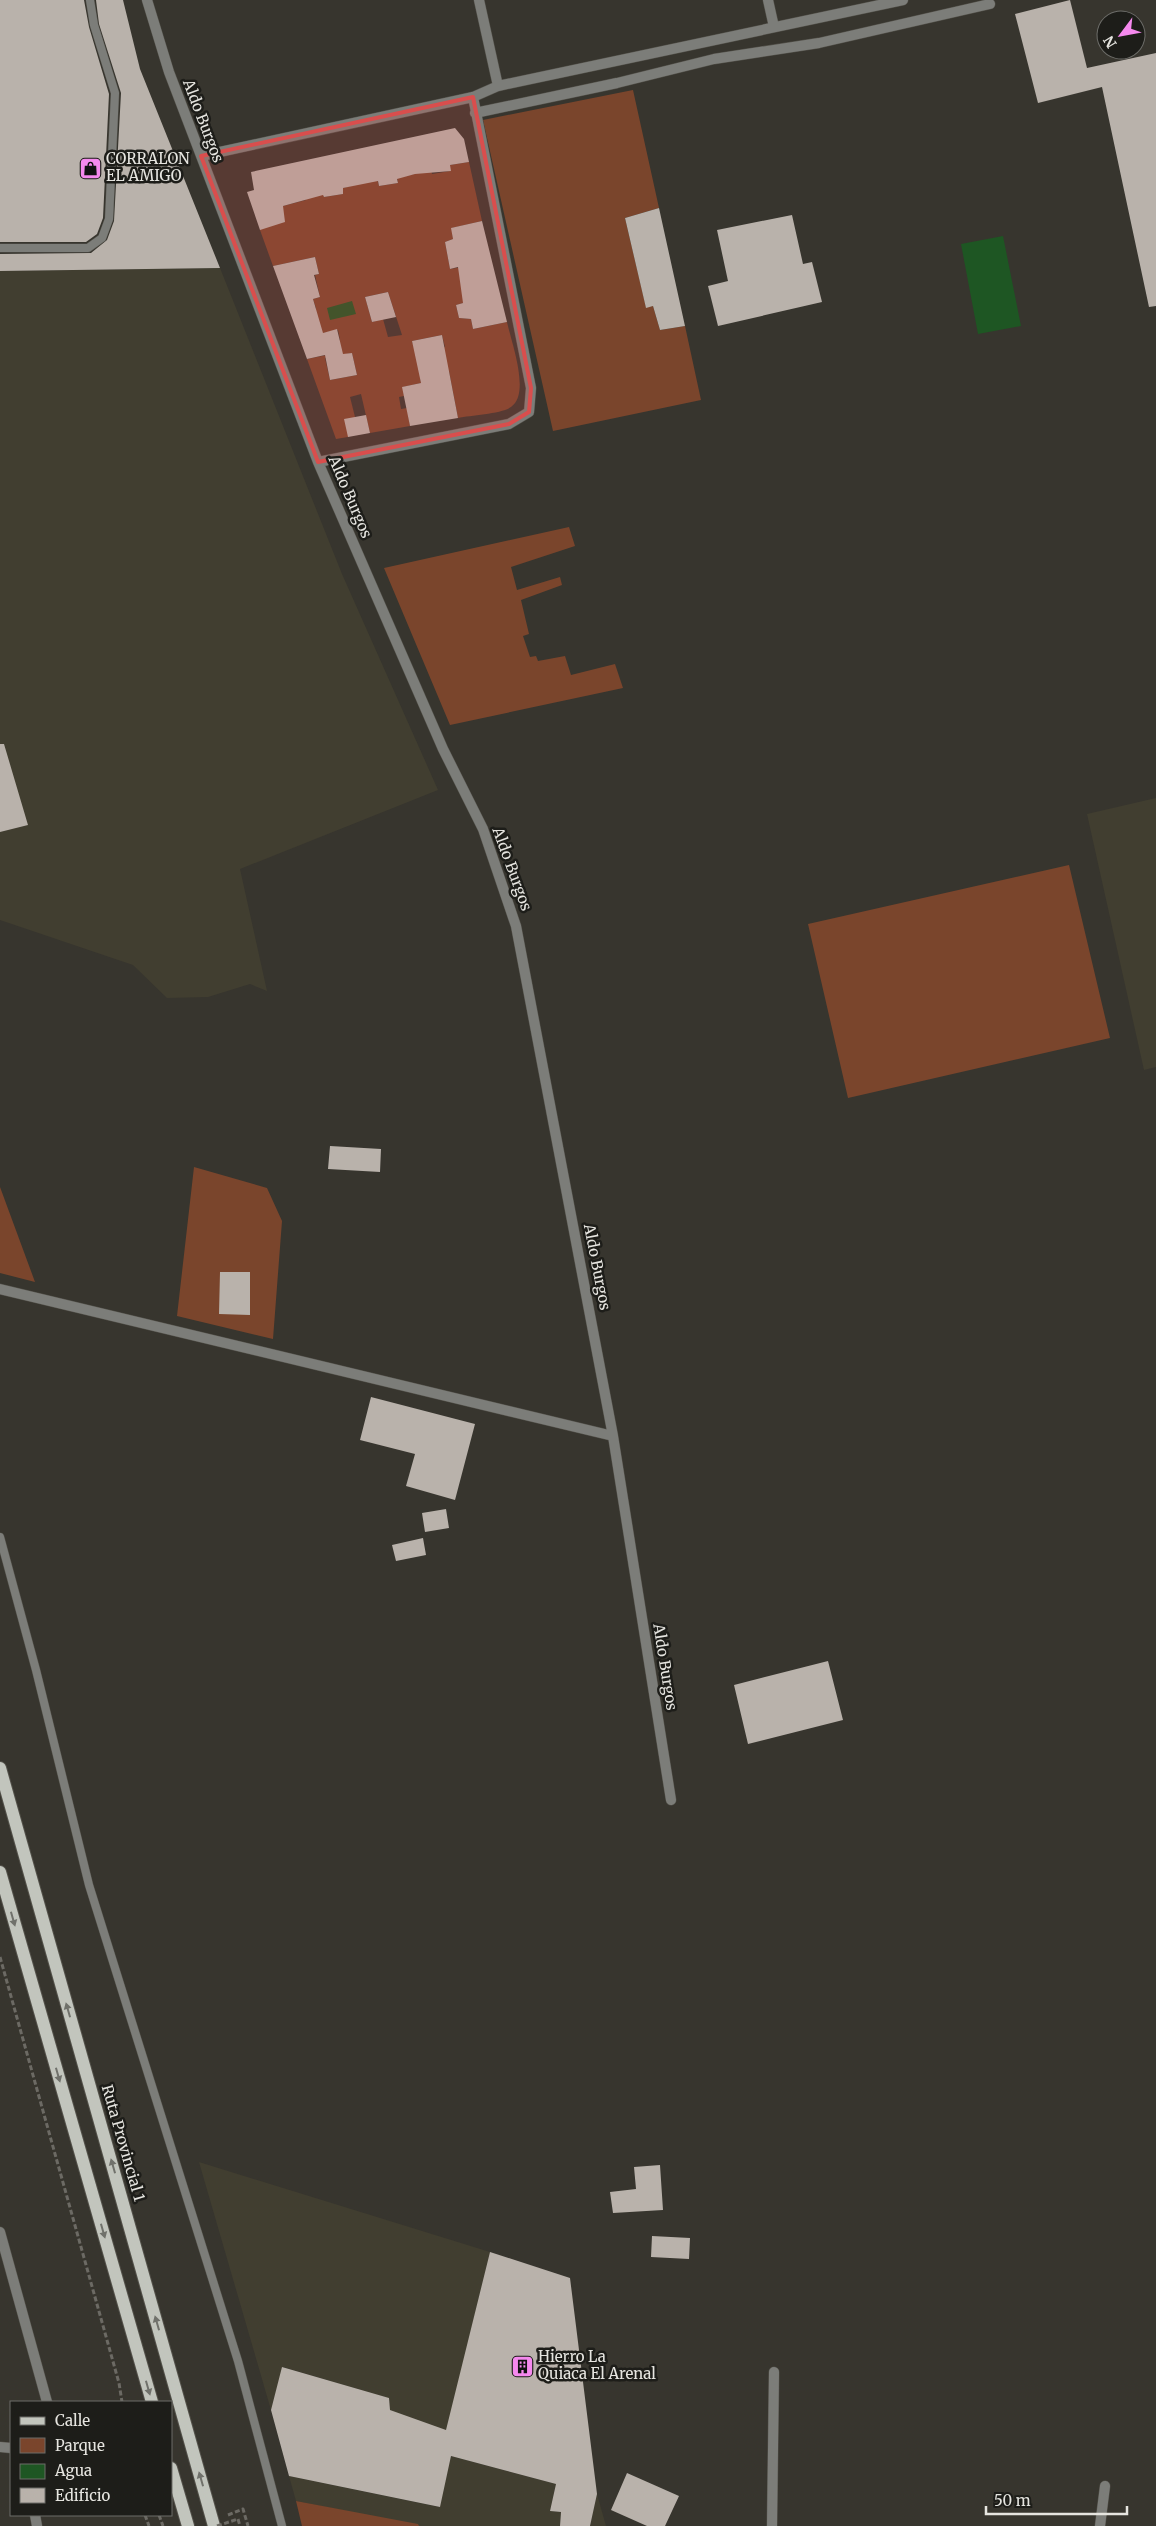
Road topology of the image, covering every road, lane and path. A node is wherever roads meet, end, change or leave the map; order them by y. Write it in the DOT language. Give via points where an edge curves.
graph roads {
  1 [pos="90,0"];
  2 [pos="149,0"];
  3 [pos="479,0"];
  4 [pos="768,0"];
  5 [pos="903,0"];
  6 [pos="990,4"];
  7 [pos="774,27"];
  8 [pos="498,86"];
  9 [pos="473,97"];
  10 [pos="475,113"];
  11 [pos="200,156"];
  12 [pos="0,248"];
  13 [pos="318,462"];
  14 [pos="0,1289"];
  15 [pos="613,1436"];
  16 [pos="0,1537"];
  17 [pos="0,1768"];
  18 [pos="671,1800"];
  19 [pos="0,1872"];
  20 [pos="0,1957"];
  21 [pos="0,2232"];
  22 [pos="774,2372"];
  23 [pos="47,2401"];
  24 [pos="122,2401"];
  25 [pos="152,2401"];
  26 [pos="172,2471"];
  27 [pos="1105,2486"];
  28 [pos="188,2526"];
  29 [pos="216,2526"];
  30 [pos="231,2526"];
  31 [pos="240,2526"];
  32 [pos="248,2526"];
  33 [pos="282,2526"];
  34 [pos="772,2526"];
  35 [pos="1100,2526"];
  1 -- 12 [label="lane" via="94,25 115,93 108,220 102,238 88,248"];
  2 -- 11 [label="street, Aldo Burgos" via="169,72"];
  3 -- 8 [label="street"];
  4 -- 7 [label="street"];
  5 -- 7 [label="street"];
  6 -- 10 [label="street" via="819,43 714,59"];
  7 -- 8 [label="street"];
  8 -- 9 [label="street"];
  9 -- 10 [label="street"];
  9 -- 11 [label="street"];
  10 -- 13 [label="street" via="531,388 528,412 509,424"];
  11 -- 13 [label="street, Aldo Burgos"];
  13 -- 15 [label="street, Aldo Burgos" via="443,749 483,829 516,926"];
  14 -- 15 [label="street"];
  15 -- 18 [label="street, Aldo Burgos"];
  16 -- 33 [label="lane" via="89,1885 238,2361"];
  29 -- 17 [label="main road, Ruta Provincial 1, one-way"];
  19 -- 25 [label="main road, one-way"];
  20 -- 24 [label="path"];
  21 -- 23 [label="street"];
  22 -- 34 [label="street"];
  26 -- 28 [label="main road"];
  27 -- 35 [label="street"];
  29 -- 31 [label="path, bridge" via="238,2519"];
  30 -- 32 [label="path" via="228,2514 243,2509"];
}
